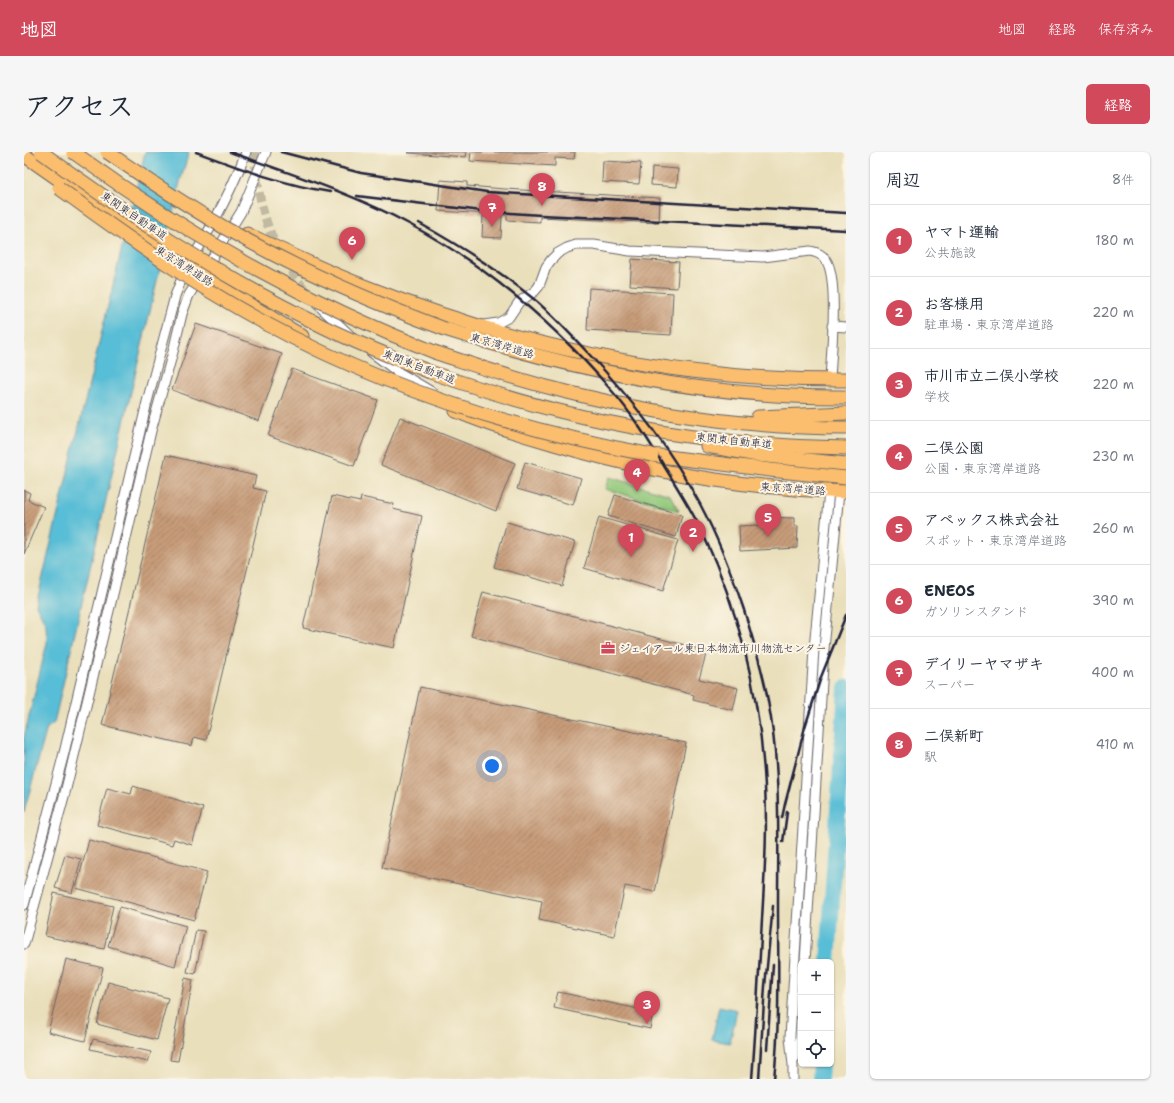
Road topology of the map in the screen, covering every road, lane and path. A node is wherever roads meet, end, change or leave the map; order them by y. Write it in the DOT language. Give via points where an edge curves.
graph roads {
  1 [pos="41,152"];
  2 [pos="73,152"];
  3 [pos="100,152"];
  4 [pos="246,152"];
  5 [pos="266,152"];
  6 [pos="24,155"];
  7 [pos="109,156"];
  8 [pos="24,163"];
  9 [pos="216,219"];
  10 [pos="232,227"];
  11 [pos="186,268"];
  12 [pos="201,276"];
  13 [pos="305,290"];
  14 [pos="479,326"];
  15 [pos="832,326"];
  16 [pos="846,327"];
  17 [pos="830,380"];
  18 [pos="846,380"];
  19 [pos="846,397"];
  20 [pos="846,414"];
  21 [pos="716,419"];
  22 [pos="486,422"];
  23 [pos="846,428"];
  24 [pos="657,432"];
  25 [pos="846,448"];
  26 [pos="846,464"];
  27 [pos="846,478"];
  28 [pos="838,492"];
  29 [pos="817,678"];
  30 [pos="807,747"];
  31 [pos="817,747"];
  32 [pos="24,905"];
  33 [pos="24,944"];
  34 [pos="805,959"];
  35 [pos="800,1031"];
  36 [pos="793,1065"];
  37 [pos="793,1079"];
  1 -- 24 [label="highway, 東関東自動車道, bridge" via="122,209 203,261 341,335 430,372 501,395 561,412"];
  2 -- 21 [label="highway, 東関東自動車道, bridge" via="132,193 229,254 301,293 374,328 437,353 585,397 660,412"];
  3 -- 7 [label="highway, 東京湾岸道路"];
  4 -- 9 [label="street"];
  5 -- 10 [label="street" via="246,202"];
  6 -- 11 [label="highway, 東京湾岸道路"];
  7 -- 9 [label="highway, 東京湾岸道路, bridge" via="173,197"];
  7 -- 19 [label="highway, 東京湾岸道路, bridge" via="223,227 287,261 383,306 446,329 528,354 658,382 772,395"];
  8 -- 27 [label="highway, 東京湾岸道路, bridge" via="192,280 262,322 389,381 465,409 572,439 652,455"];
  9 -- 10 [label="highway, 東京湾岸道路"];
  9 -- 11 [label="street"];
  10 -- 12 [label="street"];
  10 -- 14 [label="highway, 東京湾岸道路" via="363,286"];
  11 -- 12 [label="highway, 東京湾岸道路"];
  11 -- 32 [label="street" via="175,296 147,402 67,740"];
  12 -- 22 [label="highway, 東京湾岸道路" via="355,364 431,400"];
  12 -- 33 [label="street" via="188,295 158,403 80,730"];
  13 -- 22 [label="street" via="326,313 395,370 457,408"];
  14 -- 15 [label="street" via="498,323 509,317 519,302 535,292 546,267 558,253 567,248 594,245 630,251 763,257 817,252 826,260 831,274"];
  14 -- 17 [label="highway, 東京湾岸道路" via="557,347 641,364 719,374"];
  15 -- 16 [label="street"];
  15 -- 17 [label="street"];
  17 -- 18 [label="highway, 東京湾岸道路"];
  20 -- 21 [label="highway"];
  21 -- 23 [label="highway, 東関東自動車道" via="798,427"];
  22 -- 28 [label="highway, 東京湾岸道路" via="576,451 659,471 742,485"];
  24 -- 25 [label="highway, 東関東自動車道" via="740,442"];
  24 -- 26 [label="highway" via="721,449"];
  28 -- 29 [label="street"];
  29 -- 30 [label="street"];
  29 -- 31 [label="street"];
  30 -- 31 [label="street"];
  30 -- 36 [label="street" via="790,1037"];
  31 -- 34 [label="street"];
  35 -- 36 [label="street"];
  36 -- 37 [label="street"];
}
